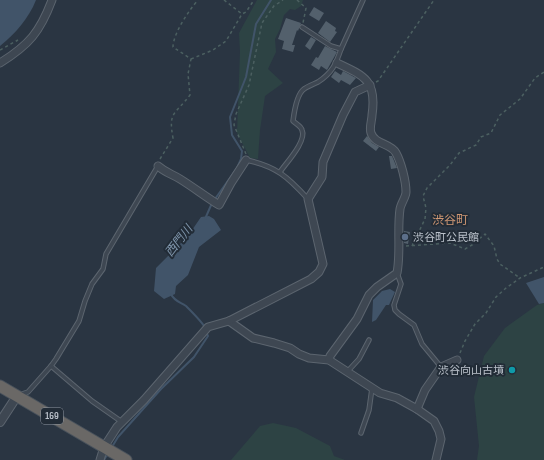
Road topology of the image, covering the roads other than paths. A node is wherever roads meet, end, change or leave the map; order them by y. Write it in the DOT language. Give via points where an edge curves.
graph roads {
  1 [pos="52,0"];
  2 [pos="363,0"];
  3 [pos="302,27"];
  4 [pos="341,49"];
  5 [pos="0,63"];
  6 [pos="337,63"];
  7 [pos="370,85"];
  8 [pos="246,160"];
  9 [pos="158,166"];
  10 [pos="280,172"];
  11 [pos="308,199"];
  12 [pos="397,273"];
  13 [pos="228,321"];
  14 [pos="369,340"];
  15 [pos="328,360"];
  16 [pos="457,360"];
  17 [pos="52,366"];
  18 [pos="441,368"];
  19 [pos="347,372"];
  20 [pos="0,386"];
  21 [pos="372,388"];
  22 [pos="17,396"];
  23 [pos="417,409"];
  24 [pos="0,422"];
  25 [pos="122,422"];
  26 [pos="361,433"];
  27 [pos="104,447"];
  28 [pos="100,460"];
  29 [pos="126,460"];
  30 [pos="436,460"];
  1 -- 5 [label="street" via="36,34 17,52"];
  2 -- 4 [label="lane"];
  3 -- 4 [label="lane" via="330,46"];
  4 -- 6 [label="lane"];
  6 -- 7 [label="street" via="350,69"];
  6 -- 10 [label="lane" via="328,74 303,90 294,110 293,121 300,126 303,135 294,154"];
  7 -- 11 [label="street" via="355,92 323,162 322,177"];
  7 -- 12 [label="street" via="374,100 370,128 372,135 377,141 394,149 402,170 406,192 400,208"];
  8 -- 9 [label="street" via="219,206"];
  8 -- 10 [label="lane"];
  9 -- 17 [label="lane" via="106,254 103,269 92,284 79,321"];
  10 -- 11 [label="lane"];
  11 -- 13 [label="street" via="323,264 319,272 311,279"];
  12 -- 15 [label="street" via="369,295 357,319"];
  12 -- 18 [label="lane" via="401,284 394,305 395,310 414,325 422,344"];
  13 -- 15 [label="street" via="253,338 290,348 309,358"];
  13 -- 25 [label="street" via="206,330"];
  14 -- 19 [label="lane" via="359,359"];
  15 -- 19 [label="street"];
  16 -- 18 [label="street"];
  17 -- 22 [label="lane" via="28,392"];
  17 -- 25 [label="lane" via="92,402"];
  18 -- 23 [label="street" via="425,390"];
  19 -- 21 [label="street"];
  20 -- 22 [label="highway, 169"];
  21 -- 23 [label="street"];
  21 -- 26 [label="lane" via="369,410"];
  22 -- 24 [label="street"];
  22 -- 27 [label="highway, 169"];
  23 -- 30 [label="street" via="434,421 439,430 441,439"];
  25 -- 27 [label="street"];
  27 -- 28 [label="street"];
  27 -- 29 [label="highway, 169"];
}
